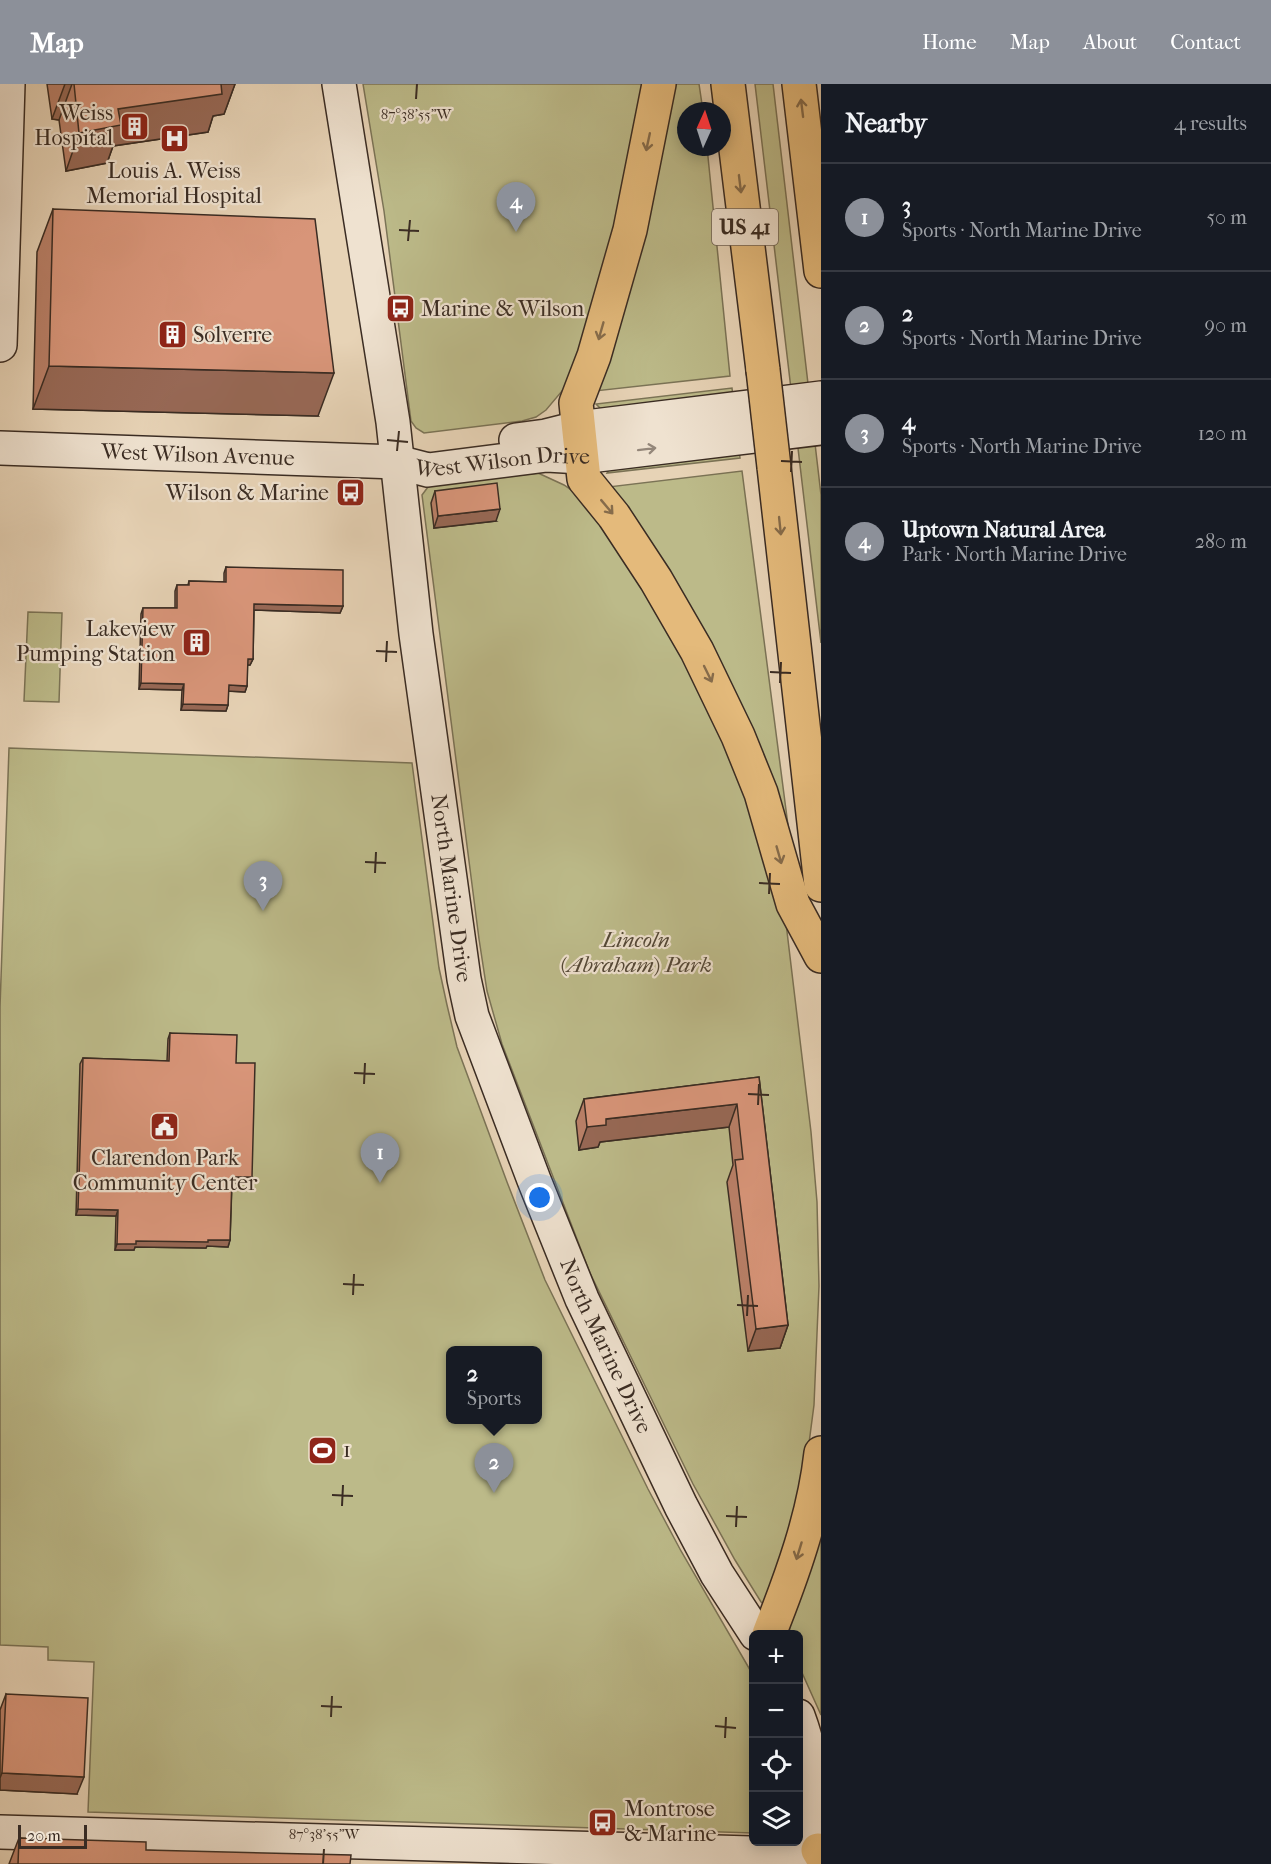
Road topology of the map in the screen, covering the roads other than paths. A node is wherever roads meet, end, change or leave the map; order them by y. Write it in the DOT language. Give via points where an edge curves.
graph roads {
  1 [pos="8,84"];
  2 [pos="339,84"];
  3 [pos="659,84"];
  4 [pos="728,84"];
  5 [pos="799,84"];
  6 [pos="821,271"];
  7 [pos="0,345"];
  8 [pos="821,398"];
  9 [pos="821,428"];
  10 [pos="579,443"];
  11 [pos="0,448"];
  12 [pos="397,462"];
  13 [pos="821,885"];
  14 [pos="821,956"];
  15 [pos="821,1453"];
  16 [pos="753,1630"];
  17 [pos="771,1630"];
  18 [pos="803,1732"];
  19 [pos="0,1832"];
  20 [pos="820,1855"];
  1 -- 7 [label="street"];
  2 -- 12 [label="street, North Marine Drive"];
  3 -- 10 [label="highway, one-way" via="630,230 594,356 576,403"];
  4 -- 13 [label="highway, US 41, one-way, bridge"];
  6 -- 5 [label="highway, one-way"];
  8 -- 10 [label="street, West Wilson Drive"];
  10 -- 9 [label="street, West Wilson Drive, one-way"];
  10 -- 12 [label="street, West Wilson Drive" via="546,436 426,451"];
  10 -- 14 [label="highway, one-way" via="584,479 656,580 697,651 738,736 761,793 793,904"];
  11 -- 12 [label="street, West Wilson Avenue"];
  12 -- 16 [label="street, North Marine Drive" via="416,634 472,1016 582,1299 681,1506"];
  15 -- 17 [label="highway, one-way" via="808,1521"];
  18 -- 20 [label="street" via="819,1815"];
  19 -- 20 [label="street"];
}
